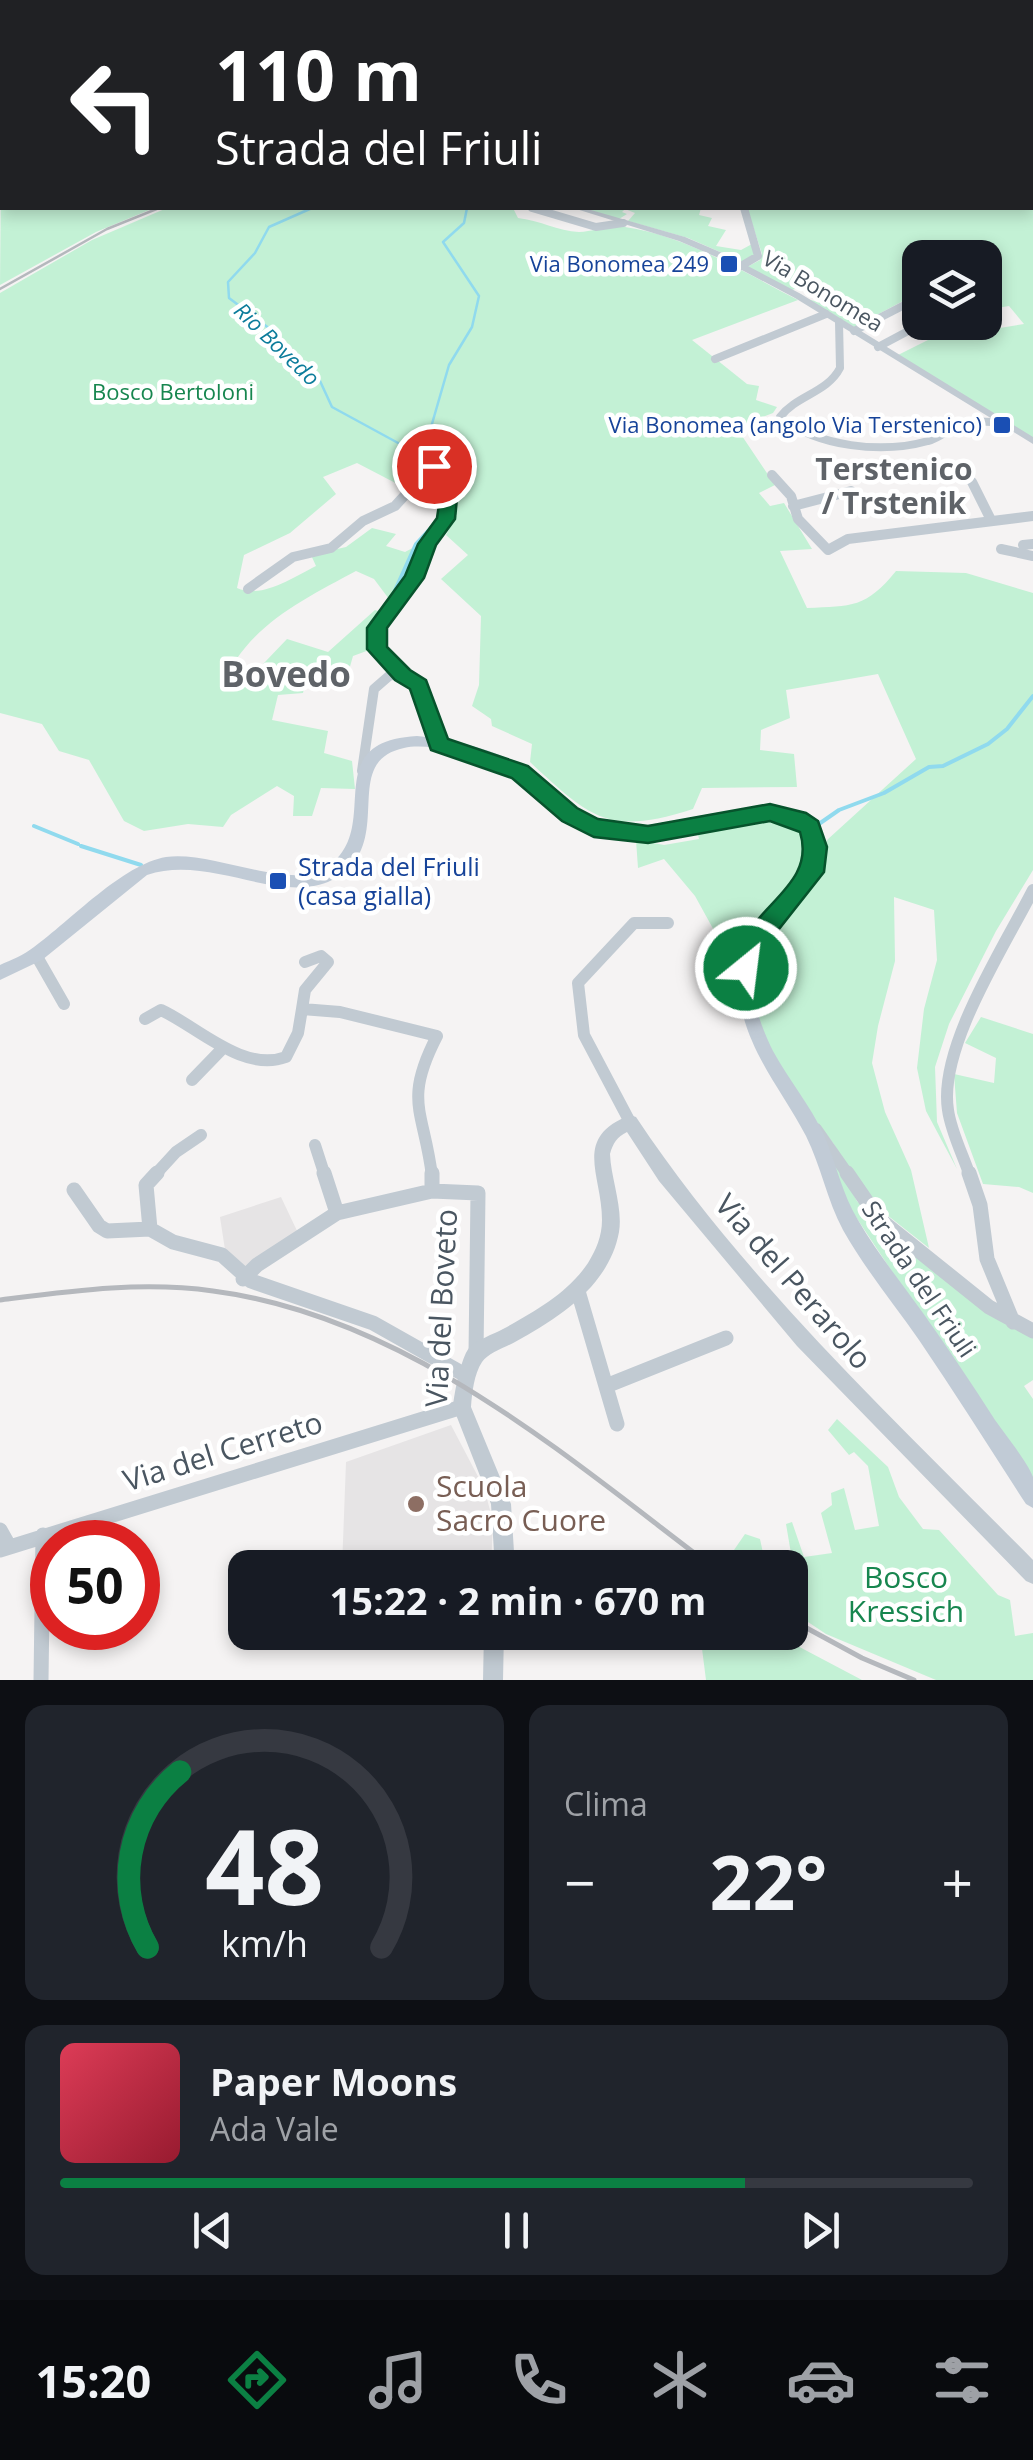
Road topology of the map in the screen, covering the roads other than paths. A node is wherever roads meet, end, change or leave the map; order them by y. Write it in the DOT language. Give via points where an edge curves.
graph roads {
  1 [pos="536,210"];
  2 [pos="584,210"];
  3 [pos="745,210"];
  4 [pos="623,224"];
  5 [pos="741,266"];
  6 [pos="902,306"];
  7 [pos="826,314"];
  8 [pos="839,322"];
  9 [pos="891,329"];
  10 [pos="854,331"];
  11 [pos="901,335"];
  12 [pos="878,347"];
  13 [pos="715,359"];
  14 [pos="1001,422"];
  15 [pos="1033,441"];
  16 [pos="897,447"];
  17 [pos="886,454"];
  18 [pos="772,475"];
  19 [pos="972,482"];
  20 [pos="851,491"];
  21 [pos="793,506"];
  22 [pos="1033,516"];
  23 [pos="991,520"];
  24 [pos="1001,550"];
  25 [pos="1033,556"];
  26 [pos="248,588"];
  27 [pos="402,675"];
  28 [pos="439,744"];
  29 [pos="362,771"];
  30 [pos="1033,890"];
  31 [pos="668,922"];
  32 [pos="36,955"];
  33 [pos="305,962"];
  34 [pos="0,973"];
  35 [pos="64,1004"];
  36 [pos="302,1009"];
  37 [pos="145,1019"];
  38 [pos="223,1048"];
  39 [pos="192,1080"];
  40 [pos="630,1122"];
  41 [pos="809,1124"];
  42 [pos="201,1135"];
  43 [pos="315,1144"];
  44 [pos="74,1190"];
  45 [pos="432,1191"];
  46 [pos="337,1213"];
  47 [pos="150,1229"];
  48 [pos="244,1279"];
  49 [pos="578,1290"];
  50 [pos="1014,1322"];
  51 [pos="1033,1331"];
  52 [pos="726,1338"];
  53 [pos="476,1354"];
  54 [pos="468,1376"];
  55 [pos="606,1386"];
  56 [pos="462,1408"];
  57 [pos="617,1424"];
  58 [pos="1033,1497"];
  59 [pos="92,1520"];
  60 [pos="0,1530"];
  61 [pos="30,1539"];
  62 [pos="5,1548"];
  63 [pos="504,1550"];
  64 [pos="1033,1574"];
  65 [pos="41,1650"];
  66 [pos="494,1650"];
  67 [pos="41,1680"];
  68 [pos="494,1680"];
  1 -- 4 [label="street" via="596,227"];
  2 -- 4 [label="street, Via Bonomea"];
  3 -- 5 [label="street" via="758,254"];
  4 -- 5 [label="street, Via Bonomea" via="682,238"];
  5 -- 7 [label="street, Via Bonomea"];
  6 -- 10 [label="street"];
  7 -- 8 [label="street, Via Bonomea"];
  7 -- 13 [label="street"];
  8 -- 10 [label="street, Via Bonomea"];
  8 -- 16 [label="street" via="836,378 790,402 780,417 800,433"];
  9 -- 11 [label="street"];
  10 -- 12 [label="street, Via Bonomea"];
  11 -- 12 [label="street"];
  12 -- 14 [label="street, Via Bonomea"];
  14 -- 15 [label="street, Via Bonomea"];
  14 -- 16 [label="street" via="966,422 933,440"];
  16 -- 17 [label="street"];
  18 -- 21 [label="street"];
  19 -- 23 [label="street"];
  20 -- 21 [label="street"];
  21 -- 23 [label="street" via="828,550 848,539"];
  22 -- 23 [label="street"];
  24 -- 25 [label="street"];
  26 -- 27 [label="street" via="293,557 331,548 362,521 395,506 414,468 434,466 448,498 446,519 375,635 377,649"];
  27 -- 28 [label="street" via="423,692"];
  27 -- 29 [label="street" via="374,689"];
  28 -- 29 [label="main road, Strada del Friuli" via="394,745"];
  28 -- 41 [label="main road, Strada del Friuli" via="520,772 594,828 648,834 770,812 810,828 816,847 812,872 758,938 745,980 761,1049"];
  29 -- 32 [label="main road" via="363,832 353,855 332,873 298,880 158,863"];
  30 -- 50 [label="street" via="954,1045 947,1082 949,1115 980,1205 987,1259"];
  31 -- 40 [label="street, Via del Perarolo" via="634,923 578,984 584,1035"];
  32 -- 34 [label="main road"];
  32 -- 35 [label="street"];
  33 -- 36 [label="street" via="321,956 328,962 305,990"];
  36 -- 38 [label="street" via="294,1044 279,1062"];
  36 -- 45 [label="street, Via del Boveto" via="437,1036 416,1094"];
  37 -- 38 [label="street" via="161,1010"];
  38 -- 39 [label="street"];
  40 -- 49 [label="street" via="612,1130 603,1149 609,1237"];
  40 -- 64 [label="street, Via del Perarolo" via="665,1175 803,1340"];
  41 -- 50 [label="street" via="878,1218"];
  41 -- 58 [label="main road, Strada del Friuli" via="852,1228"];
  42 -- 47 [label="street" via="146,1186"];
  43 -- 46 [label="street"];
  44 -- 47 [label="street" via="107,1232"];
  45 -- 46 [label="street"];
  45 -- 53 [label="street, Via del Boveto" via="478,1193"];
  46 -- 48 [label="street"];
  47 -- 48 [label="street" via="222,1255"];
  48 -- 54 [label="street" via="375,1324"];
  49 -- 53 [label="street" via="554,1311"];
  49 -- 55 [label="street"];
  50 -- 51 [label="street"];
  52 -- 55 [label="street"];
  53 -- 54 [label="street, Via del Boveto"];
  54 -- 56 [label="street, Via del Boveto"];
  55 -- 57 [label="street"];
  56 -- 59 [label="street, Via del Cerreto"];
  56 -- 63 [label="street, Via del Boveto" via="501,1504"];
  60 -- 62 [label="street"];
  61 -- 62 [label="street, Via del Cerreto"];
  65 -- 67 [label="street"];
  66 -- 68 [label="street"];
}
